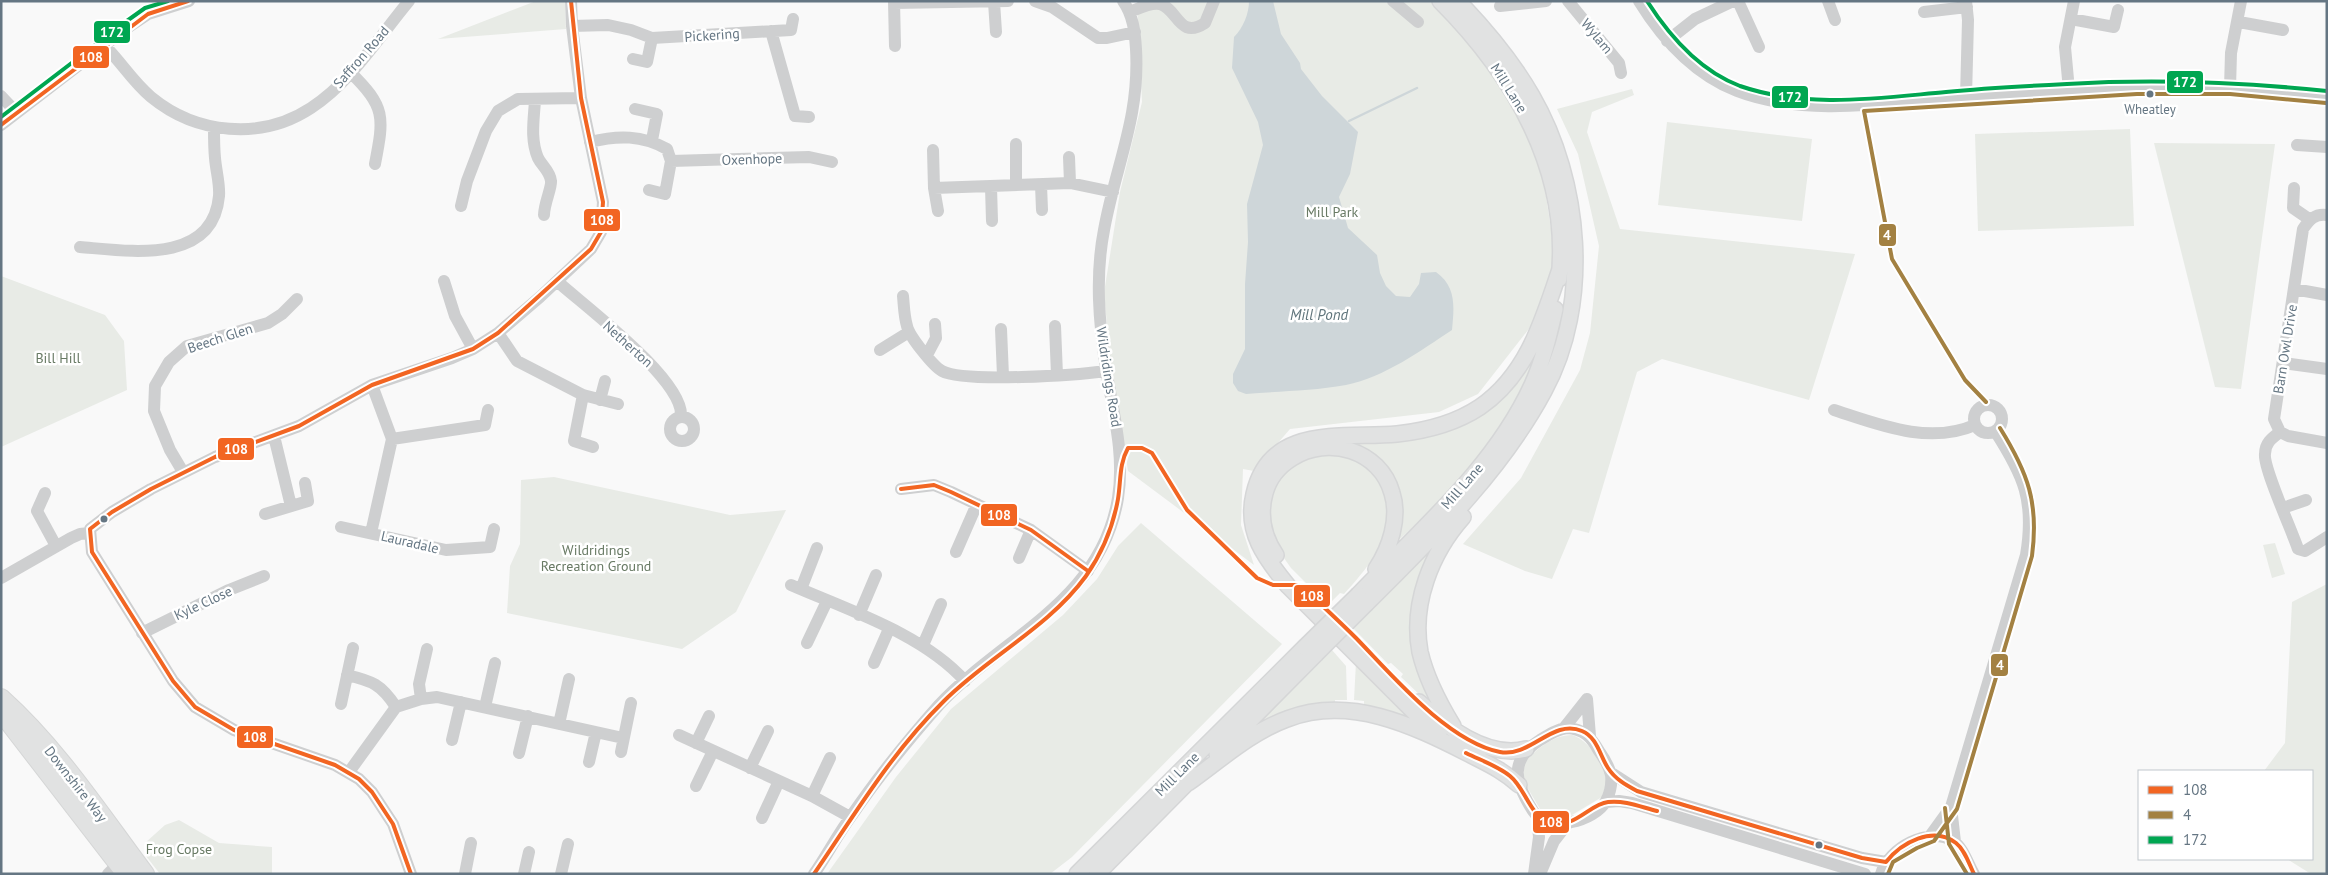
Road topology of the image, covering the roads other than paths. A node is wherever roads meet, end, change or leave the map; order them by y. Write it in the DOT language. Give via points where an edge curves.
graph roads {
  1 [pos="409,1"];
  2 [pos="571,1"];
  3 [pos="966,1"];
  4 [pos="1008,1"];
  5 [pos="1035,1"];
  6 [pos="1214,1"];
  7 [pos="1393,1"];
  8 [pos="1440,1"];
  9 [pos="1458,1"];
  10 [pos="1546,1"];
  11 [pos="1568,1"];
  12 [pos="1639,1"];
  13 [pos="1733,1"];
  14 [pos="1738,1"];
  15 [pos="1828,1"];
  16 [pos="2074,1"];
  17 [pos="2241,1"];
  18 [pos="187,2"];
  19 [pos="894,2"];
  20 [pos="994,2"];
  21 [pos="1966,4"];
  22 [pos="1943,5"];
  23 [pos="1128,6"];
  24 [pos="1500,6"];
  25 [pos="1709,6"];
  26 [pos="2118,10"];
  27 [pos="1924,12"];
  28 [pos="793,19"];
  29 [pos="2071,19"];
  30 [pos="1835,20"];
  31 [pos="1418,22"];
  32 [pos="2239,22"];
  33 [pos="572,26"];
  34 [pos="2283,30"];
  35 [pos="771,31"];
  36 [pos="996,32"];
  37 [pos="1135,32"];
  38 [pos="652,38"];
  39 [pos="1667,41"];
  40 [pos="105,46"];
  41 [pos="895,46"];
  42 [pos="1759,47"];
  43 [pos="633,59"];
  44 [pos="350,72"];
  45 [pos="1622,73"];
  46 [pos="2230,88"];
  47 [pos="2069,90"];
  48 [pos="1,96"];
  49 [pos="1966,97"];
  50 [pos="2327,97"];
  51 [pos="581,98"];
  52 [pos="535,100"];
  53 [pos="635,108"];
  54 [pos="16,112"];
  55 [pos="809,117"];
  56 [pos="1,125"];
  57 [pos="214,128"];
  58 [pos="652,140"];
  59 [pos="590,142"];
  60 [pos="1016,144"];
  61 [pos="2297,145"];
  62 [pos="2327,147"];
  63 [pos="933,150"];
  64 [pos="1069,157"];
  65 [pos="671,161"];
  66 [pos="832,162"];
  67 [pos="375,164"];
  68 [pos="1070,183"];
  69 [pos="1016,185"];
  70 [pos="1042,186"];
  71 [pos="991,187"];
  72 [pos="934,188"];
  73 [pos="2294,188"];
  74 [pos="649,190"];
  75 [pos="1113,192"];
  76 [pos="459,198"];
  77 [pos="1042,210"];
  78 [pos="938,211"];
  79 [pos="544,215"];
  80 [pos="2327,215"];
  81 [pos="2309,219"];
  82 [pos="992,221"];
  83 [pos="80,247"];
  84 [pos="1560,269"];
  85 [pos="444,281"];
  86 [pos="558,282"];
  87 [pos="2294,289"];
  88 [pos="2327,295"];
  89 [pos="903,296"];
  90 [pos="297,299"];
  91 [pos="934,324"];
  92 [pos="1055,326"];
  93 [pos="1001,329"];
  94 [pos="909,332"];
  95 [pos="498,333"];
  96 [pos="473,349"];
  97 [pos="880,350"];
  98 [pos="927,355"];
  99 [pos="2283,363"];
  100 [pos="2327,369"];
  101 [pos="1106,371"];
  102 [pos="1057,375"];
  103 [pos="1003,376"];
  104 [pos="605,381"];
  105 [pos="372,385"];
  106 [pos="1544,391"];
  107 [pos="583,395"];
  108 [pos="600,400"];
  109 [pos="618,404"];
  110 [pos="488,410"];
  111 [pos="1834,410"];
  112 [pos="681,417"];
  113 [pos="1975,425"];
  114 [pos="1995,431"];
  115 [pos="2280,432"];
  116 [pos="274,436"];
  117 [pos="392,439"];
  118 [pos="2327,443"];
  119 [pos="593,447"];
  120 [pos="183,472"];
  121 [pos="305,483"];
  122 [pos="901,489"];
  123 [pos="45,493"];
  124 [pos="2306,500"];
  125 [pos="977,504"];
  126 [pos="291,506"];
  127 [pos="2283,508"];
  128 [pos="265,514"];
  129 [pos="341,527"];
  130 [pos="494,529"];
  131 [pos="1031,530"];
  132 [pos="89,533"];
  133 [pos="371,533"];
  134 [pos="2327,537"];
  135 [pos="56,546"];
  136 [pos="818,548"];
  137 [pos="956,552"];
  138 [pos="1019,558"];
  139 [pos="1088,571"];
  140 [pos="876,575"];
  141 [pos="264,576"];
  142 [pos="1,578"];
  143 [pos="1362,596"];
  144 [pos="827,601"];
  145 [pos="941,604"];
  146 [pos="859,615"];
  147 [pos="889,629"];
  148 [pos="142,633"];
  149 [pos="807,643"];
  150 [pos="923,645"];
  151 [pos="353,648"];
  152 [pos="427,649"];
  153 [pos="1311,651"];
  154 [pos="495,662"];
  155 [pos="874,664"];
  156 [pos="347,675"];
  157 [pos="569,679"];
  158 [pos="965,681"];
  159 [pos="1,698"];
  160 [pos="422,699"];
  161 [pos="461,702"];
  162 [pos="631,703"];
  163 [pos="340,704"];
  164 [pos="396,707"];
  165 [pos="485,707"];
  166 [pos="1,712"];
  167 [pos="528,716"];
  168 [pos="709,716"];
  169 [pos="559,724"];
  170 [pos="1564,728"];
  171 [pos="1455,729"];
  172 [pos="768,731"];
  173 [pos="596,732"];
  174 [pos="680,735"];
  175 [pos="1590,736"];
  176 [pos="623,738"];
  177 [pos="1440,738"];
  178 [pos="452,740"];
  179 [pos="696,743"];
  180 [pos="1526,749"];
  181 [pos="713,751"];
  182 [pos="621,752"];
  183 [pos="519,753"];
  184 [pos="830,758"];
  185 [pos="589,762"];
  186 [pos="750,768"];
  187 [pos="349,772"];
  188 [pos="1610,772"];
  189 [pos="779,781"];
  190 [pos="1188,783"];
  191 [pos="1519,785"];
  192 [pos="696,786"];
  193 [pos="812,796"];
  194 [pos="1606,802"];
  195 [pos="1951,807"];
  196 [pos="1537,816"];
  197 [pos="850,817"];
  198 [pos="762,818"];
  199 [pos="1568,823"];
  200 [pos="1930,836"];
  201 [pos="1955,842"];
  202 [pos="471,844"];
  203 [pos="568,844"];
  204 [pos="529,852"];
  205 [pos="121,866"];
  206 [pos="1884,868"];
  207 [pos="146,874"];
  208 [pos="411,874"];
  209 [pos="465,874"];
  210 [pos="524,874"];
  211 [pos="561,874"];
  212 [pos="814,874"];
  213 [pos="1077,874"];
  214 [pos="1097,874"];
  215 [pos="1534,874"];
  216 [pos="1540,874"];
  217 [pos="1865,874"];
  218 [pos="1974,874"];
  1 -- 44 [label="street, Saffron Road"];
  2 -- 33 [label="street"];
  3 -- 19 [label="street"];
  3 -- 20 [label="street"];
  4 -- 20 [label="street"];
  5 -- 37 [label="street" via="1052,7 1098,38"];
  6 -- 23 [label="street" via="1205,24 1195,28 1183,25 1159,4"];
  7 -- 31 [label="street"];
  8 -- 84 [label="main road, Mill Lane" via="1503,75 1520,101 1539,142 1556,209"];
  9 -- 106 [label="main road, Mill Lane" via="1495,42 1533,97 1565,181 1573,235 1572,300 1559,354"];
  10 -- 24 [label="street"];
  11 -- 45 [label="street, Wylam" via="1619,63"];
  12 -- 39 [label="street"];
  13 -- 25 [label="street"];
  14 -- 42 [label="street"];
  15 -- 30 [label="street"];
  16 -- 29 [label="street"];
  17 -- 32 [label="street"];
  18 -- 40 [label="street" via="148,14"];
  19 -- 41 [label="street"];
  20 -- 36 [label="street"];
  21 -- 22 [label="street"];
  21 -- 49 [label="street"];
  22 -- 27 [label="street"];
  23 -- 37 [label="street, Wildridings Road"];
  25 -- 39 [label="street"];
  26 -- 29 [label="street" via="2114,27"];
  28 -- 35 [label="street, Pickering" via="791,30"];
  29 -- 47 [label="street" via="2066,47"];
  32 -- 34 [label="street"];
  32 -- 46 [label="street" via="2231,53"];
  33 -- 38 [label="street, Pickering" via="608,25"];
  33 -- 51 [label="street"];
  35 -- 38 [label="street, Pickering"];
  35 -- 55 [label="street" via="795,116"];
  37 -- 75 [label="street, Wildridings Road" via="1136,95"];
  38 -- 43 [label="street" via="646,62"];
  39 -- 49 [label="street" via="1705,74 1736,91 1770,100 1806,105 1857,105"];
  40 -- 54 [label="street"];
  40 -- 57 [label="street, Saffron Road" via="151,97 178,114"];
  44 -- 57 [label="street, Saffron Road" via="311,108 277,125 241,130"];
  44 -- 67 [label="street" via="372,94 380,112 381,132"];
  46 -- 47 [label="street"];
  46 -- 50 [label="street"];
  47 -- 49 [label="street"];
  48 -- 54 [label="street"];
  51 -- 52 [label="street"];
  51 -- 59 [label="street"];
  52 -- 76 [label="street" via="518,99 498,111 486,131"];
  52 -- 79 [label="street" via="532,139 552,182 544,202"];
  53 -- 58 [label="street" via="657,114"];
  54 -- 56 [label="street"];
  57 -- 83 [label="street" via="220,194 218,209 210,227 196,240 147,251"];
  58 -- 59 [label="street" via="621,136"];
  58 -- 65 [label="street" via="667,149"];
  59 -- 86 [label="street" via="603,202 601,232 591,249"];
  60 -- 69 [label="street"];
  61 -- 62 [label="street"];
  63 -- 72 [label="street"];
  64 -- 68 [label="street"];
  65 -- 66 [label="street, Oxenhope" via="810,157"];
  65 -- 74 [label="street" via="665,194"];
  68 -- 70 [label="street"];
  68 -- 75 [label="street"];
  69 -- 70 [label="street"];
  69 -- 71 [label="street"];
  70 -- 77 [label="street"];
  71 -- 72 [label="street"];
  71 -- 82 [label="street"];
  72 -- 78 [label="street"];
  73 -- 81 [label="street" via="2292,208"];
  75 -- 101 [label="street, Wildridings Road" via="1099,269"];
  80 -- 81 [label="street"];
  81 -- 87 [label="street, Barn Owl Drive" via="2303,229"];
  84 -- 143 [label="main road, Mill Lane" via="1556,307 1543,356 1532,386 1517,412 1489,454"];
  84 -- 177 [label="main road" via="1529,352 1515,373 1484,404 1447,423 1411,432 1327,435 1296,443 1270,463 1254,492 1253,531 1268,561 1288,586"];
  85 -- 96 [label="street" via="455,316"];
  86 -- 95 [label="street"];
  86 -- 112 [label="street, Netherton" via="652,365 676,396 682,407"];
  87 -- 88 [label="street"];
  87 -- 99 [label="street, Barn Owl Drive"];
  89 -- 94 [label="street"];
  90 -- 120 [label="street, Beech Glen" via="268,323 187,346 169,362 155,386 154,411"];
  91 -- 98 [label="street" via="936,338"];
  92 -- 102 [label="street"];
  93 -- 103 [label="street"];
  94 -- 97 [label="street"];
  94 -- 98 [label="street"];
  95 -- 96 [label="street"];
  95 -- 107 [label="street" via="517,361"];
  96 -- 105 [label="street"];
  98 -- 103 [label="street" via="942,371 957,377"];
  99 -- 100 [label="street"];
  99 -- 115 [label="street, Barn Owl Drive" via="2274,419"];
  101 -- 102 [label="street"];
  101 -- 139 [label="street, Wildridings Road" via="1120,458 1119,492 1107,538"];
  102 -- 103 [label="street"];
  104 -- 108 [label="street"];
  105 -- 116 [label="street" via="299,426"];
  105 -- 117 [label="street"];
  106 -- 143 [label="main road, Mill Lane" via="1488,476 1425,544"];
  106 -- 171 [label="main road" via="1531,424 1494,479 1453,528 1434,560 1424,586 1419,611 1420,652 1437,699"];
  107 -- 108 [label="street"];
  107 -- 119 [label="street" via="574,441"];
  108 -- 109 [label="street"];
  110 -- 117 [label="street" via="485,425"];
  111 -- 113 [label="street" via="1930,435 1960,432"];
  113 -- 114 [label="street" via="1986,432"];
  113 -- 114 [label="street" via="1974,415 1978,409 1992,406 2002,417"];
  114 -- 195 [label="street" via="2018,468 2024,486 2030,510 2029,536"];
  115 -- 118 [label="street"];
  115 -- 127 [label="street" via="2268,442 2264,455"];
  116 -- 120 [label="street"];
  116 -- 126 [label="street"];
  117 -- 133 [label="street, Lauradale"];
  120 -- 132 [label="street" via="112,512 92,526"];
  121 -- 126 [label="street" via="308,501"];
  122 -- 125 [label="street" via="934,485"];
  123 -- 135 [label="street" via="37,511"];
  124 -- 127 [label="street"];
  125 -- 131 [label="street"];
  125 -- 137 [label="street"];
  126 -- 128 [label="street"];
  127 -- 134 [label="street" via="2298,549 2305,551"];
  129 -- 133 [label="street, Lauradale"];
  130 -- 133 [label="street, Lauradale" via="490,547 446,550"];
  131 -- 138 [label="street"];
  131 -- 139 [label="street"];
  132 -- 135 [label="street"];
  132 -- 148 [label="street" via="92,552"];
  135 -- 142 [label="street"];
  136 -- 144 [label="street" via="796,587"];
  139 -- 158 [label="street, Wildridings Road" via="1057,607"];
  140 -- 146 [label="street"];
  141 -- 148 [label="street, Kyle Close"];
  143 -- 153 [label="main road, Mill Lane, bridge"];
  143 -- 171 [label="main road" via="1384,555 1392,532 1394,507 1389,485 1375,465 1357,452 1326,446 1303,451 1280,467 1266,488 1262,520 1270,546 1301,585 1374,658 1432,713"];
  144 -- 146 [label="street"];
  144 -- 149 [label="street"];
  145 -- 150 [label="street"];
  146 -- 147 [label="street"];
  147 -- 150 [label="street"];
  147 -- 155 [label="street"];
  148 -- 187 [label="street" via="184,696 210,718"];
  150 -- 158 [label="street"];
  151 -- 156 [label="street"];
  152 -- 160 [label="street" via="419,684"];
  153 -- 190 [label="main road, Mill Lane"];
  153 -- 213 [label="main road, Mill Lane"];
  154 -- 165 [label="street"];
  156 -- 163 [label="street"];
  156 -- 164 [label="street" via="373,682 387,693"];
  157 -- 169 [label="street"];
  158 -- 197 [label="street, Wildridings Road" via="909,740"];
  159 -- 205 [label="highway, Downshire Way" via="55,756"];
  160 -- 161 [label="street"];
  160 -- 164 [label="street"];
  161 -- 165 [label="street"];
  161 -- 178 [label="street"];
  162 -- 176 [label="street"];
  164 -- 187 [label="street"];
  165 -- 167 [label="street"];
  166 -- 205 [label="highway, Downshire Way"];
  167 -- 169 [label="street"];
  167 -- 183 [label="street"];
  168 -- 179 [label="street"];
  169 -- 173 [label="street"];
  170 -- 175 [label="street" via="1580,730"];
  170 -- 175 [label="street" via="1587,699"];
  170 -- 180 [label="street"];
  171 -- 180 [label="main road" via="1496,750 1513,752"];
  172 -- 186 [label="street"];
  173 -- 176 [label="street"];
  173 -- 185 [label="street"];
  174 -- 179 [label="street"];
  175 -- 188 [label="street"];
  176 -- 182 [label="street"];
  177 -- 190 [label="main road" via="1361,712 1314,712 1286,719 1257,733"];
  177 -- 191 [label="main road" via="1502,770"];
  179 -- 181 [label="street"];
  180 -- 191 [label="street" via="1519,763"];
  181 -- 186 [label="street"];
  181 -- 192 [label="street"];
  184 -- 193 [label="street"];
  186 -- 189 [label="street"];
  187 -- 208 [label="street" via="372,792 387,814 397,831"];
  188 -- 194 [label="street" via="1611,784"];
  188 -- 206 [label="street" via="1641,792 1862,858"];
  189 -- 193 [label="street"];
  189 -- 198 [label="street"];
  190 -- 214 [label="main road, Mill Lane"];
  191 -- 196 [label="street"];
  193 -- 197 [label="street"];
  194 -- 199 [label="street"];
  194 -- 217 [label="street" via="1632,803"];
  195 -- 200 [label="street"];
  195 -- 201 [label="street"];
  196 -- 199 [label="street" via="1550,823"];
  196 -- 215 [label="street" via="1539,837"];
  197 -- 212 [label="street, Wildridings Road"];
  199 -- 216 [label="street" via="1554,841"];
  200 -- 201 [label="street" via="1939,835"];
  200 -- 206 [label="street" via="1895,852"];
  201 -- 218 [label="street"];
  202 -- 209 [label="street"];
  203 -- 211 [label="street"];
  204 -- 210 [label="street"];
  205 -- 207 [label="highway, Downshire Way"];
}
